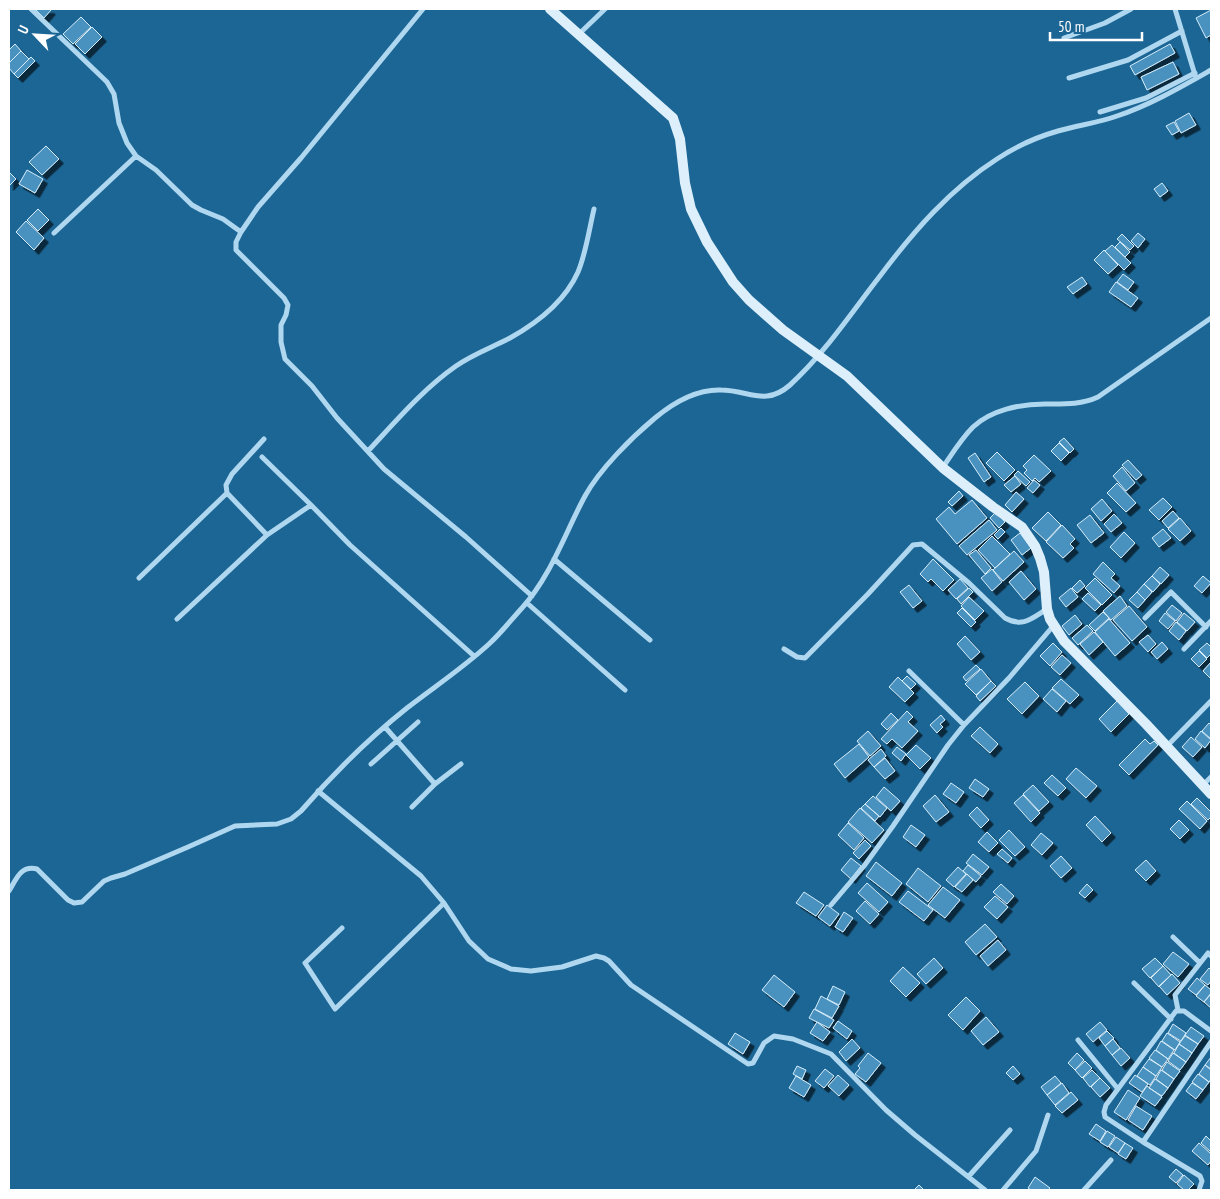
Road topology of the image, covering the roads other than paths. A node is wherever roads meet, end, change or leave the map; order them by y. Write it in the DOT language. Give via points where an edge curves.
graph roads {
  1 [pos="30,9"];
  2 [pos="424,9"];
  3 [pos="550,9"];
  4 [pos="605,9"];
  5 [pos="1131,9"];
  6 [pos="1175,9"];
  7 [pos="1182,31"];
  8 [pos="579,34"];
  9 [pos="1064,38"];
  10 [pos="1211,70"];
  11 [pos="1196,76"];
  12 [pos="1069,78"];
  13 [pos="1100,112"];
  14 [pos="136,156"];
  15 [pos="594,209"];
  16 [pos="241,232"];
  17 [pos="54,233"];
  18 [pos="1211,318"];
  19 [pos="820,356"];
  20 [pos="264,439"];
  21 [pos="368,451"];
  22 [pos="262,457"];
  23 [pos="943,468"];
  24 [pos="226,493"];
  25 [pos="311,505"];
  26 [pos="267,535"];
  27 [pos="554,559"];
  28 [pos="139,578"];
  29 [pos="532,596"];
  30 [pos="526,603"];
  31 [pos="1047,609"];
  32 [pos="1145,618"];
  33 [pos="177,619"];
  34 [pos="1211,621"];
  35 [pos="1054,625"];
  36 [pos="1206,627"];
  37 [pos="650,640"];
  38 [pos="784,649"];
  39 [pos="1184,649"];
  40 [pos="474,656"];
  41 [pos="910,671"];
  42 [pos="625,690"];
  43 [pos="1211,701"];
  44 [pos="418,722"];
  45 [pos="964,725"];
  46 [pos="385,727"];
  47 [pos="396,740"];
  48 [pos="1167,746"];
  49 [pos="371,764"];
  50 [pos="461,764"];
  51 [pos="1211,777"];
  52 [pos="435,784"];
  53 [pos="1203,785"];
  54 [pos="318,791"];
  55 [pos="1211,794"];
  56 [pos="412,807"];
  57 [pos="9,891"];
  58 [pos="444,903"];
  59 [pos="830,905"];
  60 [pos="342,928"];
  61 [pos="1172,937"];
  62 [pos="1211,956"];
  63 [pos="1200,963"];
  64 [pos="1134,983"];
  65 [pos="1178,1010"];
  66 [pos="1171,1019"];
  67 [pos="1211,1031"];
  68 [pos="1078,1040"];
  69 [pos="1211,1042"];
  70 [pos="1118,1089"];
  71 [pos="1048,1115"];
  72 [pos="1010,1130"];
  73 [pos="1142,1142"];
  74 [pos="1111,1160"];
  75 [pos="969,1176"];
  76 [pos="985,1190"];
  77 [pos="1003,1190"];
  78 [pos="1084,1190"];
  79 [pos="1199,1190"];
  1 -- 14 [label="street" via="107,82 114,94 119,124"];
  2 -- 16 [label="street" via="258,207"];
  3 -- 8 [label="street"];
  4 -- 8 [label="street"];
  5 -- 9 [label="street" via="1105,23"];
  6 -- 7 [label="street"];
  7 -- 11 [label="street"];
  7 -- 12 [label="street" via="1128,60"];
  8 -- 19 [label="street" via="673,118 680,139 691,209 707,242 733,282 763,313"];
  10 -- 11 [label="street"];
  11 -- 13 [label="street" via="1146,98"];
  11 -- 19 [label="street" via="1134,110 1058,131 1014,148 979,171 946,198 882,273"];
  14 -- 16 [label="street" via="156,170 192,205 223,219"];
  14 -- 17 [label="street"];
  15 -- 21 [label="street" via="578,272 551,309 511,337 445,374"];
  16 -- 21 [label="street" via="236,250 288,305 281,333 286,359"];
  18 -- 23 [label="street" via="1092,400 1076,404 1024,406 988,417 969,432"];
  19 -- 23 [label="street" via="847,376"];
  19 -- 27 [label="street" via="788,387 773,396 722,390 705,391 677,401 654,419 599,475"];
  20 -- 24 [label="street" via="232,474"];
  21 -- 29 [label="street" via="390,474"];
  22 -- 25 [label="street"];
  23 -- 31 [label="street" via="1028,535 1044,572"];
  24 -- 26 [label="street"];
  24 -- 28 [label="street"];
  25 -- 26 [label="street"];
  25 -- 40 [label="street" via="350,545"];
  26 -- 33 [label="street"];
  27 -- 29 [label="street"];
  27 -- 37 [label="street"];
  29 -- 30 [label="street"];
  30 -- 40 [label="street"];
  30 -- 42 [label="street"];
  31 -- 35 [label="street"];
  31 -- 38 [label="street" via="1026,622 1011,621 969,582 919,544 913,545 805,658"];
  32 -- 36 [label="street" via="1171,592"];
  34 -- 36 [label="street"];
  35 -- 45 [label="street"];
  35 -- 48 [label="street" via="1069,647"];
  36 -- 39 [label="street"];
  40 -- 46 [label="street"];
  41 -- 45 [label="street"];
  43 -- 48 [label="street"];
  44 -- 47 [label="street"];
  45 -- 59 [label="street" via="864,866"];
  46 -- 47 [label="street"];
  46 -- 54 [label="street"];
  47 -- 49 [label="street"];
  47 -- 52 [label="street"];
  48 -- 53 [label="street"];
  50 -- 52 [label="street"];
  51 -- 53 [label="street"];
  52 -- 56 [label="street"];
  53 -- 55 [label="street"];
  54 -- 57 [label="street" via="291,819 269,825 235,826 104,881 82,902 68,900 37,869 31,867 21,872"];
  54 -- 58 [label="street" via="415,870"];
  58 -- 60 [label="street" via="335,1009 305,963"];
  58 -- 75 [label="street" via="469,941 497,964 531,972 562,967 596,956 604,958 631,985 748,1064 753,1062 768,1038 774,1036 793,1039 831,1054 915,1136"];
  61 -- 63 [label="street"];
  62 -- 63 [label="street" via="1208,953"];
  63 -- 65 [label="street" via="1175,995"];
  64 -- 66 [label="street"];
  65 -- 66 [label="street"];
  65 -- 67 [label="street"];
  66 -- 70 [label="street"];
  68 -- 70 [label="street"];
  69 -- 73 [label="street"];
  70 -- 73 [label="street" via="1104,1109 1105,1117"];
  71 -- 77 [label="street" via="1036,1151"];
  72 -- 75 [label="street"];
  73 -- 79 [label="street" via="1200,1176"];
  74 -- 78 [label="street"];
  75 -- 76 [label="street"];
}
